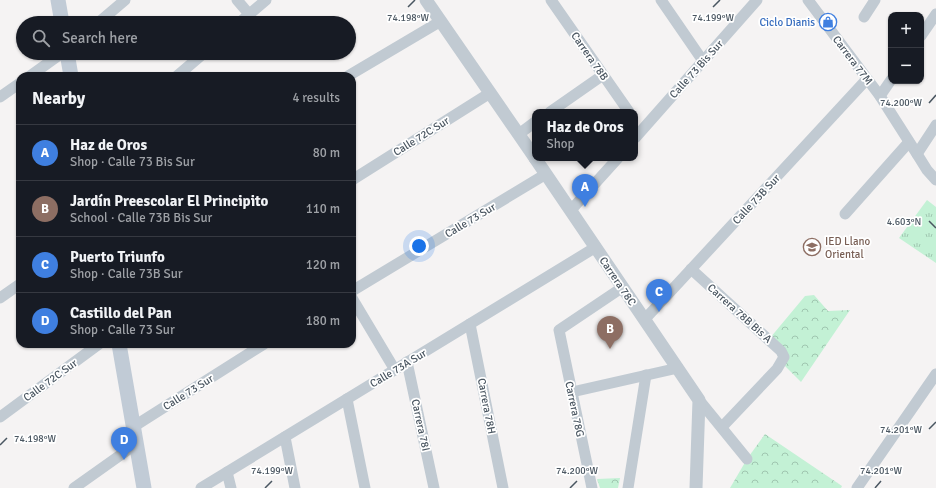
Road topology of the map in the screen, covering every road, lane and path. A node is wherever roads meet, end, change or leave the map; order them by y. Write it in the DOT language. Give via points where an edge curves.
graph roads {
  1 [pos="58,0"];
  2 [pos="125,0"];
  3 [pos="237,0"];
  4 [pos="266,0"];
  5 [pos="426,0"];
  6 [pos="551,0"];
  7 [pos="661,0"];
  8 [pos="756,0"];
  9 [pos="808,0"];
  10 [pos="875,0"];
  11 [pos="249,14"];
  12 [pos="936,14"];
  13 [pos="61,16"];
  14 [pos="106,16"];
  15 [pos="864,17"];
  16 [pos="440,21"];
  17 [pos="924,32"];
  18 [pos="52,60"];
  19 [pos="68,60"];
  20 [pos="196,60"];
  21 [pos="703,61"];
  22 [pos="36,72"];
  23 [pos="70,72"];
  24 [pos="182,72"];
  25 [pos="355,72"];
  26 [pos="603,75"];
  27 [pos="867,79"];
  28 [pos="888,84"];
  29 [pos="16,86"];
  30 [pos="490,93"];
  31 [pos="880,96"];
  32 [pos="0,97"];
  33 [pos="554,109"];
  34 [pos="627,109"];
  35 [pos="532,124"];
  36 [pos="936,125"];
  37 [pos="519,134"];
  38 [pos="638,134"];
  39 [pos="909,142"];
  40 [pos="532,154"];
  41 [pos="917,154"];
  42 [pos="537,161"];
  43 [pos="615,161"];
  44 [pos="546,174"];
  45 [pos="356,177"];
  46 [pos="936,180"];
  47 [pos="571,210"];
  48 [pos="845,214"];
  49 [pos="596,247"];
  50 [pos="691,270"];
  51 [pos="16,287"];
  52 [pos="623,287"];
  53 [pos="356,288"];
  54 [pos="0,298"];
  55 [pos="356,305"];
  56 [pos="645,319"];
  57 [pos="470,324"];
  58 [pos="94,348"];
  59 [pos="120,348"];
  60 [pos="258,348"];
  61 [pos="407,362"];
  62 [pos="678,368"];
  63 [pos="395,370"];
  64 [pos="936,374"];
  65 [pos="646,375"];
  66 [pos="572,392"];
  67 [pos="347,399"];
  68 [pos="699,400"];
  69 [pos="0,417"];
  70 [pos="133,427"];
  71 [pos="722,427"];
  72 [pos="285,437"];
  73 [pos="136,444"];
  74 [pos="748,458"];
  75 [pos="228,472"];
  76 [pos="74,488"];
  77 [pos="144,488"];
  78 [pos="201,488"];
  79 [pos="231,488"];
  80 [pos="295,488"];
  81 [pos="365,488"];
  82 [pos="434,488"];
  83 [pos="504,488"];
  84 [pos="592,488"];
  85 [pos="628,488"];
  86 [pos="696,488"];
  87 [pos="858,488"];
  1 -- 13 [label="main road"];
  2 -- 14 [label="street"];
  3 -- 11 [label="street"];
  4 -- 11 [label="street"];
  5 -- 16 [label="street, Carrera 78C"];
  6 -- 26 [label="street, Carrera 78B"];
  7 -- 21 [label="street"];
  8 -- 21 [label="street, Calle 73 Bis Sur"];
  9 -- 27 [label="street, Carrera 77M"];
  10 -- 15 [label="street"];
  12 -- 17 [label="street"];
  16 -- 25 [label="street"];
  16 -- 30 [label="street, Carrera 78C"];
  18 -- 22 [label="street"];
  19 -- 23 [label="main road"];
  20 -- 24 [label="street"];
  21 -- 38 [label="street, Calle 73 Bis Sur"];
  26 -- 33 [label="street"];
  26 -- 34 [label="street, Carrera 78B"];
  27 -- 31 [label="street, Carrera 77M"];
  27 -- 50 [label="street, Calle 73B Sur"];
  28 -- 31 [label="street"];
  29 -- 32 [label="street"];
  30 -- 37 [label="street, Carrera 78C"];
  30 -- 45 [label="street, Calle 72C Sur"];
  31 -- 39 [label="street, Carrera 77M"];
  35 -- 37 [label="street"];
  36 -- 41 [label="street"];
  37 -- 40 [label="street, Carrera 78C"];
  39 -- 41 [label="street, Carrera 77M"];
  39 -- 48 [label="street"];
  41 -- 46 [label="street, Carrera 77M"];
  42 -- 44 [label="street, Carrera 78C"];
  43 -- 47 [label="street"];
  44 -- 47 [label="street, Carrera 78C"];
  44 -- 53 [label="street, Calle 73 Sur"];
  47 -- 49 [label="street, Carrera 78C"];
  49 -- 52 [label="street, Carrera 78C"];
  49 -- 57 [label="street, Calle 73A Sur"];
  50 -- 56 [label="street, Calle 73B Sur"];
  50 -- 71 [label="street, Carrera 78B Bis A" via="782,351 784,357 777,369"];
  51 -- 54 [label="street"];
  52 -- 56 [label="street, Carrera 78C"];
  52 -- 66 [label="street, Carrera 78G" via="559,330"];
  55 -- 63 [label="street"];
  56 -- 62 [label="street, Carrera 78C"];
  57 -- 61 [label="street, Calle 73A Sur"];
  57 -- 83 [label="street, Carrera 78H"];
  58 -- 69 [label="street, Calle 72C Sur"];
  59 -- 70 [label="main road"];
  60 -- 70 [label="street, Calle 73 Sur"];
  61 -- 63 [label="street, Calle 73A Sur"];
  61 -- 82 [label="street, Carrera 78I"];
  62 -- 65 [label="street"];
  62 -- 68 [label="street, Carrera 78C"];
  63 -- 67 [label="street, Calle 73A Sur"];
  64 -- 87 [label="street"];
  65 -- 66 [label="street"];
  65 -- 85 [label="street"];
  66 -- 84 [label="street, Carrera 78G"];
  67 -- 72 [label="street, Calle 73A Sur"];
  67 -- 81 [label="street"];
  68 -- 71 [label="street, Carrera 78C"];
  68 -- 86 [label="street"];
  70 -- 73 [label="main road"];
  71 -- 74 [label="street, Carrera 78C"];
  72 -- 75 [label="street, Calle 73A Sur"];
  72 -- 80 [label="street"];
  73 -- 76 [label="street"];
  73 -- 77 [label="main road"];
  75 -- 78 [label="street, Calle 73A Sur"];
  75 -- 79 [label="street"];
}
